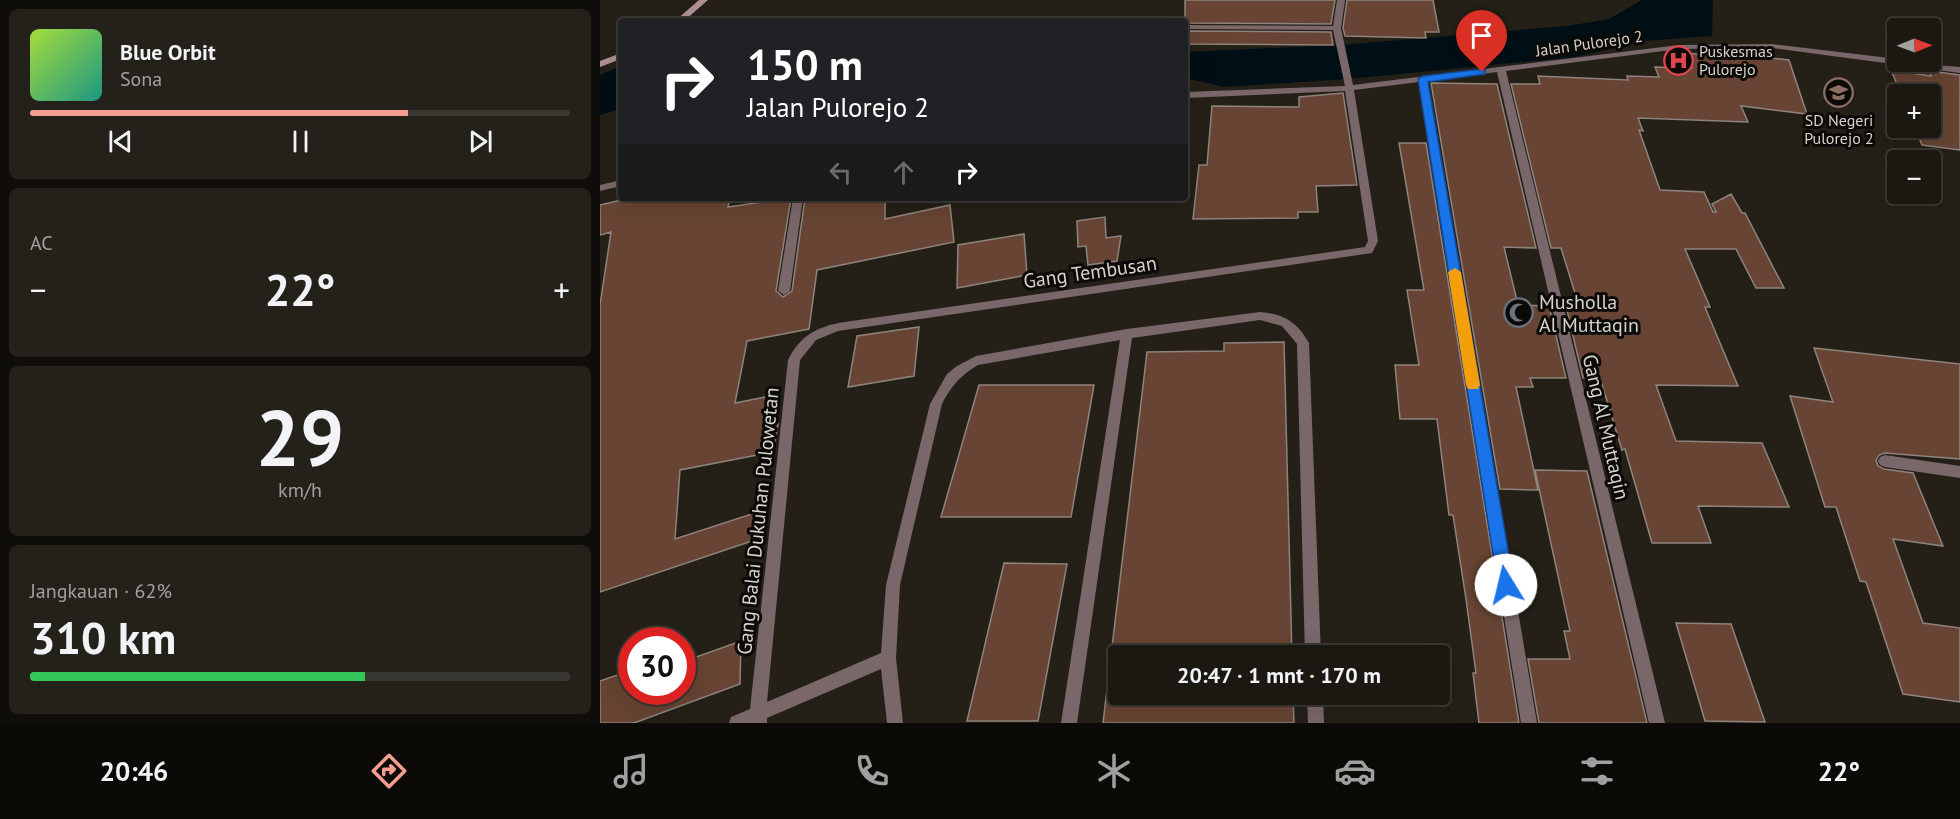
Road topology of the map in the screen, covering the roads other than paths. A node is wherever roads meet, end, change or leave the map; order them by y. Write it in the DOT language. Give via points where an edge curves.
graph roads {
  1 [pos="704,0"];
  2 [pos="1341,0"];
  3 [pos="683,18"];
  4 [pos="1188,27"];
  5 [pos="1336,28"];
  6 [pos="618,57"];
  7 [pos="600,64"];
  8 [pos="1501,70"];
  9 [pos="1960,70"];
  10 [pos="1423,79"];
  11 [pos="1348,84"];
  12 [pos="1188,95"];
  13 [pos="618,184"];
  14 [pos="600,188"];
  15 [pos="798,201"];
  16 [pos="784,291"];
  17 [pos="818,332"];
  18 [pos="1126,334"];
  19 [pos="1885,460"];
  20 [pos="1960,472"];
  21 [pos="1313,645"];
  22 [pos="888,658"];
  23 [pos="1315,705"];
  24 [pos="759,718"];
  25 [pos="737,723"];
  26 [pos="895,723"];
  27 [pos="1069,723"];
  28 [pos="1316,723"];
  29 [pos="1528,723"];
  30 [pos="1657,723"];
  1 -- 3 [label="street"];
  2 -- 5 [label="street"];
  4 -- 5 [label="street"];
  5 -- 11 [label="street"];
  6 -- 7 [label="street"];
  8 -- 9 [label="street, Jalan Pulorejo 2" via="1642,51 1759,45"];
  8 -- 10 [label="street, Jalan Pulorejo 2"];
  8 -- 30 [label="street, Gang Al Muttaqin"];
  10 -- 11 [label="street, Jalan Pulorejo 2"];
  10 -- 29 [label="street"];
  11 -- 12 [label="street, Jalan Pulorejo 2"];
  11 -- 17 [label="street, Gang Tembusan" via="1373,241 1368,250"];
  13 -- 14 [label="street"];
  15 -- 16 [label="street"];
  17 -- 24 [label="street, Gang Balai Dukuhan Pulowetan" via="803,344 794,360"];
  18 -- 21 [label="street" via="1260,316 1278,318 1294,327 1303,343"];
  18 -- 22 [label="street" via="976,361 958,369 945,384 936,404 893,585"];
  18 -- 27 [label="street"];
  19 -- 20 [label="street"];
  22 -- 24 [label="street"];
  22 -- 26 [label="street"];
  23 -- 28 [label="street"];
  24 -- 25 [label="street"];
}
